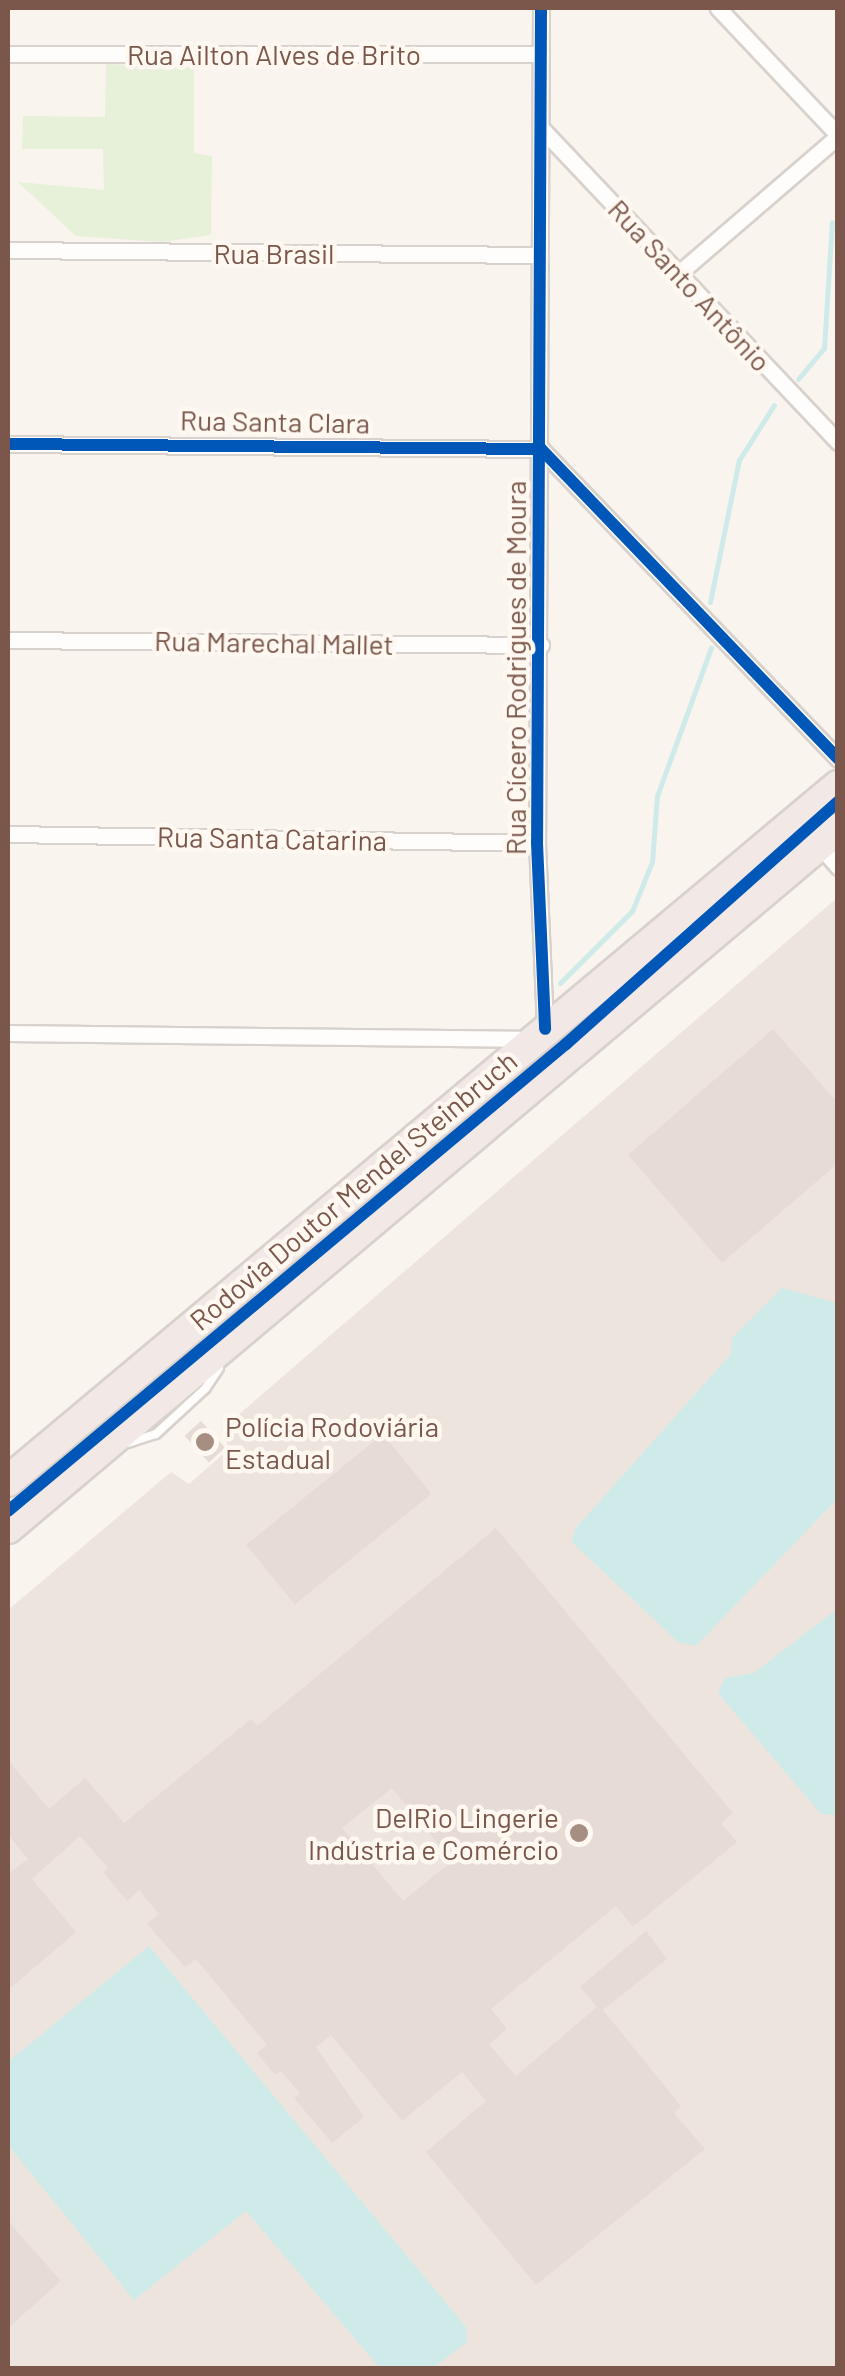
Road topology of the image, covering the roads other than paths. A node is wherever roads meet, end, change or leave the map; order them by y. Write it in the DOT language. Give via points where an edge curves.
graph roads {
  1 [pos="541,8"];
  2 [pos="718,8"];
  3 [pos="8,54"];
  4 [pos="541,54"];
  5 [pos="542,129"];
  6 [pos="838,136"];
  7 [pos="8,250"];
  8 [pos="540,254"];
  9 [pos="679,272"];
  10 [pos="838,442"];
  11 [pos="8,444"];
  12 [pos="541,448"];
  13 [pos="8,640"];
  14 [pos="541,645"];
  15 [pos="838,759"];
  16 [pos="838,786"];
  17 [pos="8,834"];
  18 [pos="537,843"];
  19 [pos="831,847"];
  20 [pos="8,1033"];
  21 [pos="539,1034"];
  22 [pos="174,1333"];
  23 [pos="238,1336"];
  24 [pos="210,1360"];
  25 [pos="111,1387"];
  26 [pos="130,1426"];
  27 [pos="100,1450"];
  28 [pos="8,1481"];
  29 [pos="8,1528"];
  1 -- 4 [label="street, Rua Cícero Rodrigues de Moura"];
  2 -- 6 [label="street"];
  3 -- 4 [label="street, Rua Ailton Alves de Brito"];
  4 -- 5 [label="street, Rua Cícero Rodrigues de Moura"];
  5 -- 8 [label="street, Rua Cícero Rodrigues de Moura"];
  5 -- 9 [label="street, Rua Santo Antônio"];
  6 -- 9 [label="street"];
  7 -- 8 [label="street, Rua Brasil"];
  8 -- 12 [label="street, Rua Cícero Rodrigues de Moura"];
  9 -- 10 [label="street, Rua Santo Antônio"];
  11 -- 12 [label="street, Rua Santa Clara"];
  12 -- 14 [label="street, Rua Cícero Rodrigues de Moura"];
  12 -- 15 [label="street"];
  13 -- 14 [label="street, Rua Marechal Mallet"];
  14 -- 18 [label="street, Rua Cícero Rodrigues de Moura"];
  16 -- 21 [label="highway, Rodovia Doutor Mendel Steinbruch"];
  17 -- 18 [label="street, Rua Santa Catarina"];
  18 -- 21 [label="street, Rua Cícero Rodrigues de Moura"];
  19 -- 23 [label="highway, Rodovia Doutor Mendel Steinbruch"];
  20 -- 21 [label="street"];
  21 -- 22 [label="highway, Rodovia Doutor Mendel Steinbruch"];
  22 -- 24 [label="lane"];
  22 -- 25 [label="highway, Rodovia Doutor Mendel Steinbruch"];
  23 -- 24 [label="highway, Rodovia Doutor Mendel Steinbruch"];
  23 -- 27 [label="lane" via="205,1389 156,1434"];
  24 -- 26 [label="highway, Rodovia Doutor Mendel Steinbruch"];
  25 -- 26 [label="lane"];
  25 -- 28 [label="highway, Rodovia Doutor Mendel Steinbruch"];
  26 -- 27 [label="highway, Rodovia Doutor Mendel Steinbruch"];
  27 -- 29 [label="highway, Rodovia Doutor Mendel Steinbruch"];
}
